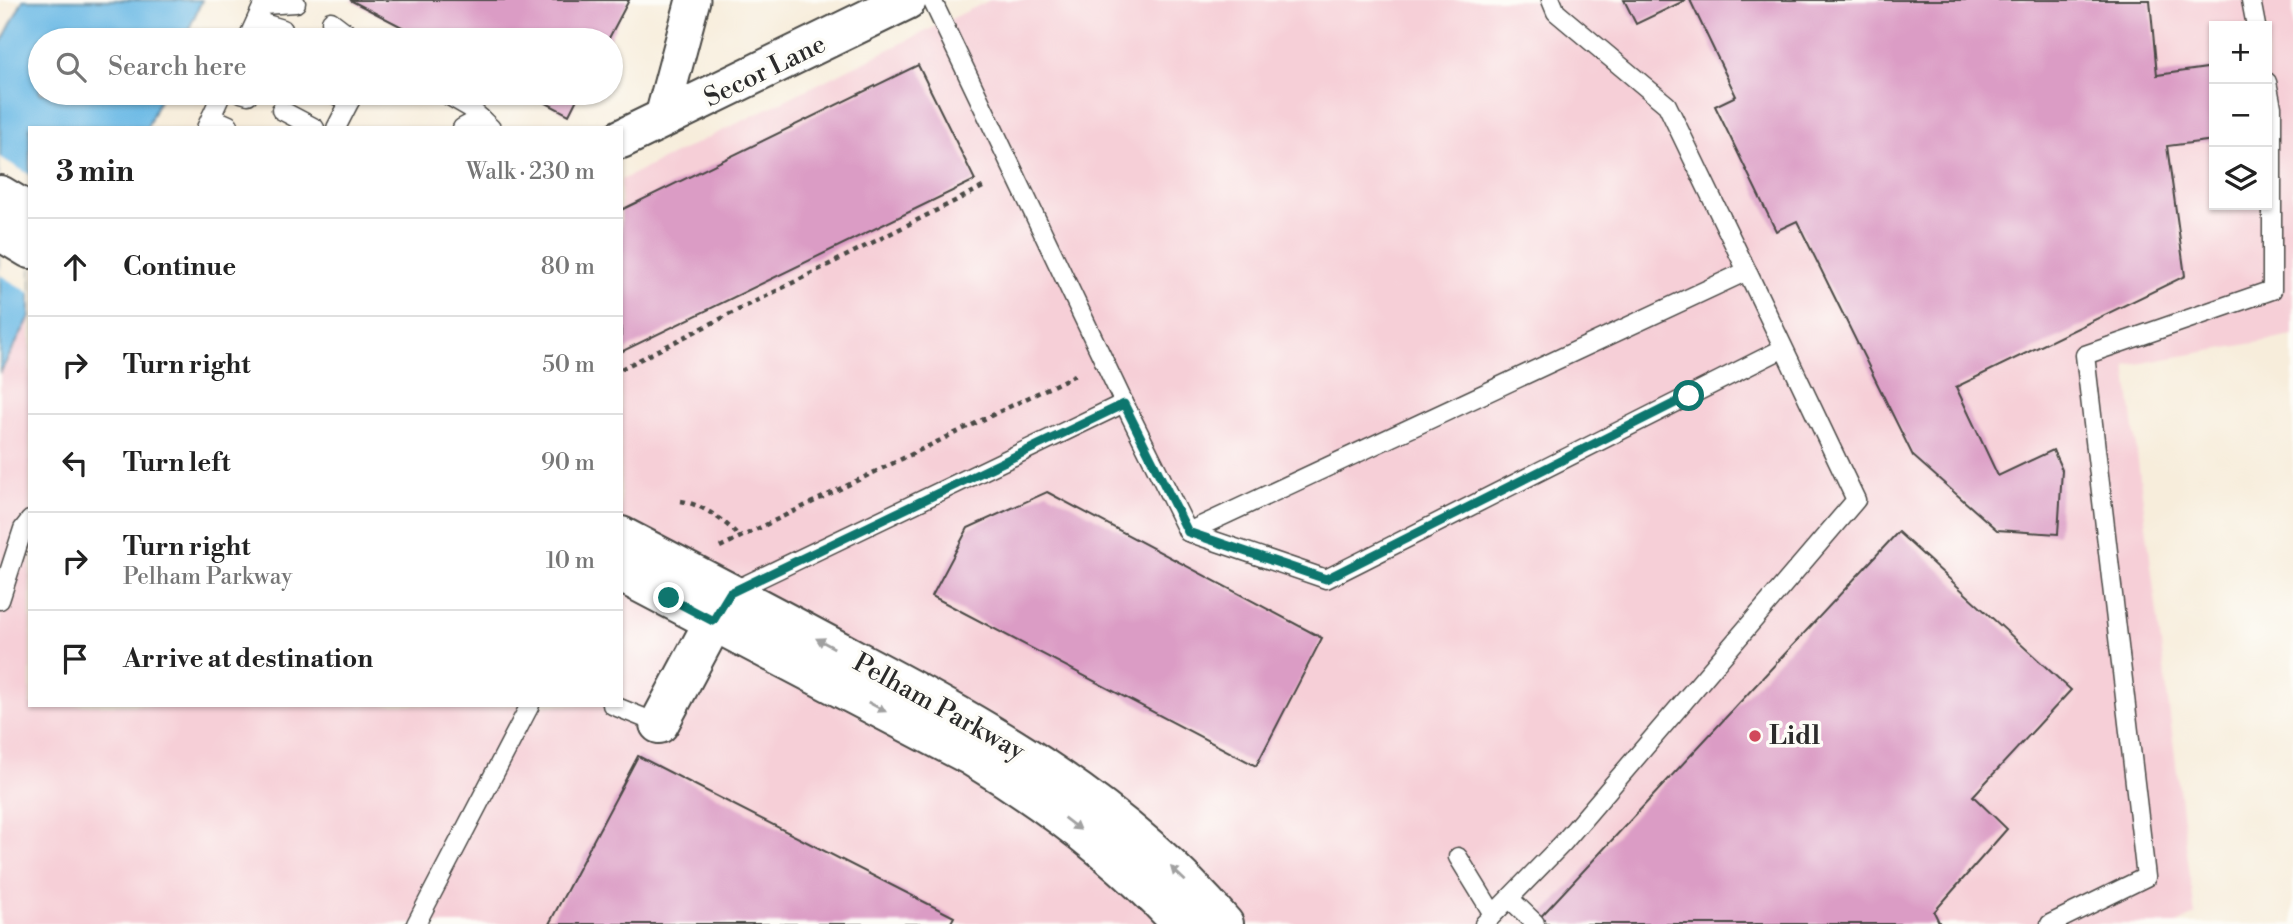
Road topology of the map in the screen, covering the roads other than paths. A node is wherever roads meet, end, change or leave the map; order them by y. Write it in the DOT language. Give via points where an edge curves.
graph roads {
  1 [pos="693,0"];
  2 [pos="907,0"];
  3 [pos="932,0"];
  4 [pos="1551,0"];
  5 [pos="2251,0"];
  6 [pos="296,3"];
  7 [pos="256,21"];
  8 [pos="331,21"];
  9 [pos="2255,21"];
  10 [pos="253,28"];
  11 [pos="280,28"];
  12 [pos="340,28"];
  13 [pos="2267,84"];
  14 [pos="216,105"];
  15 [pos="348,105"];
  16 [pos="461,105"];
  17 [pos="281,110"];
  18 [pos="662,120"];
  19 [pos="208,123"];
  20 [pos="486,123"];
  21 [pos="229,125"];
  22 [pos="311,126"];
  23 [pos="337,126"];
  24 [pos="623,138"];
  25 [pos="0,195"];
  26 [pos="28,211"];
  27 [pos="0,231"];
  28 [pos="28,248"];
  29 [pos="1747,271"];
  30 [pos="1782,349"];
  31 [pos="1124,404"];
  32 [pos="28,523"];
  33 [pos="1188,532"];
  34 [pos="623,538"];
  35 [pos="623,574"];
  36 [pos="0,600"];
  37 [pos="721,607"];
  38 [pos="529,707"];
  39 [pos="617,707"];
  40 [pos="659,724"];
  41 [pos="1458,858"];
  42 [pos="1510,899"];
  43 [pos="1489,919"];
  44 [pos="1535,923"];
  45 [pos="416,924"];
  46 [pos="1182,924"];
  47 [pos="1224,924"];
  48 [pos="2050,924"];
  1 -- 18 [label="street"];
  2 -- 18 [label="main road, Secor Lane"];
  3 -- 31 [label="lane"];
  4 -- 29 [label="lane" via="1556,12 1667,104"];
  5 -- 9 [label="lane"];
  6 -- 7 [label="lane" via="264,5"];
  7 -- 10 [label="lane"];
  7 -- 11 [label="lane"];
  8 -- 12 [label="lane"];
  13 -- 48 [label="lane" via="2272,107 2272,290 2085,355 2146,877"];
  14 -- 19 [label="lane"];
  15 -- 23 [label="lane"];
  16 -- 20 [label="lane"];
  17 -- 22 [label="lane"];
  18 -- 24 [label="main road, Secor Lane"];
  19 -- 21 [label="lane"];
  25 -- 26 [label="main road"];
  27 -- 28 [label="main road"];
  29 -- 30 [label="lane"];
  29 -- 33 [label="lane"];
  30 -- 33 [label="lane" via="1326,579"];
  30 -- 42 [label="lane" via="1856,500"];
  31 -- 33 [label="lane"];
  31 -- 37 [label="lane"];
  32 -- 36 [label="lane"];
  34 -- 37 [label="main road, Pelham Parkway"];
  35 -- 37 [label="main road, Pelham Parkway"];
  37 -- 40 [label="main road"];
  37 -- 46 [label="main road, Pelham Parkway, one-way" via="1024,789 1125,867"];
  47 -- 37 [label="main road, Pelham Parkway, one-way" via="1148,846 1054,773 947,708"];
  38 -- 45 [label="lane"];
  39 -- 40 [label="lane"];
  41 -- 43 [label="lane"];
  42 -- 43 [label="lane"];
  42 -- 44 [label="lane"];
}
